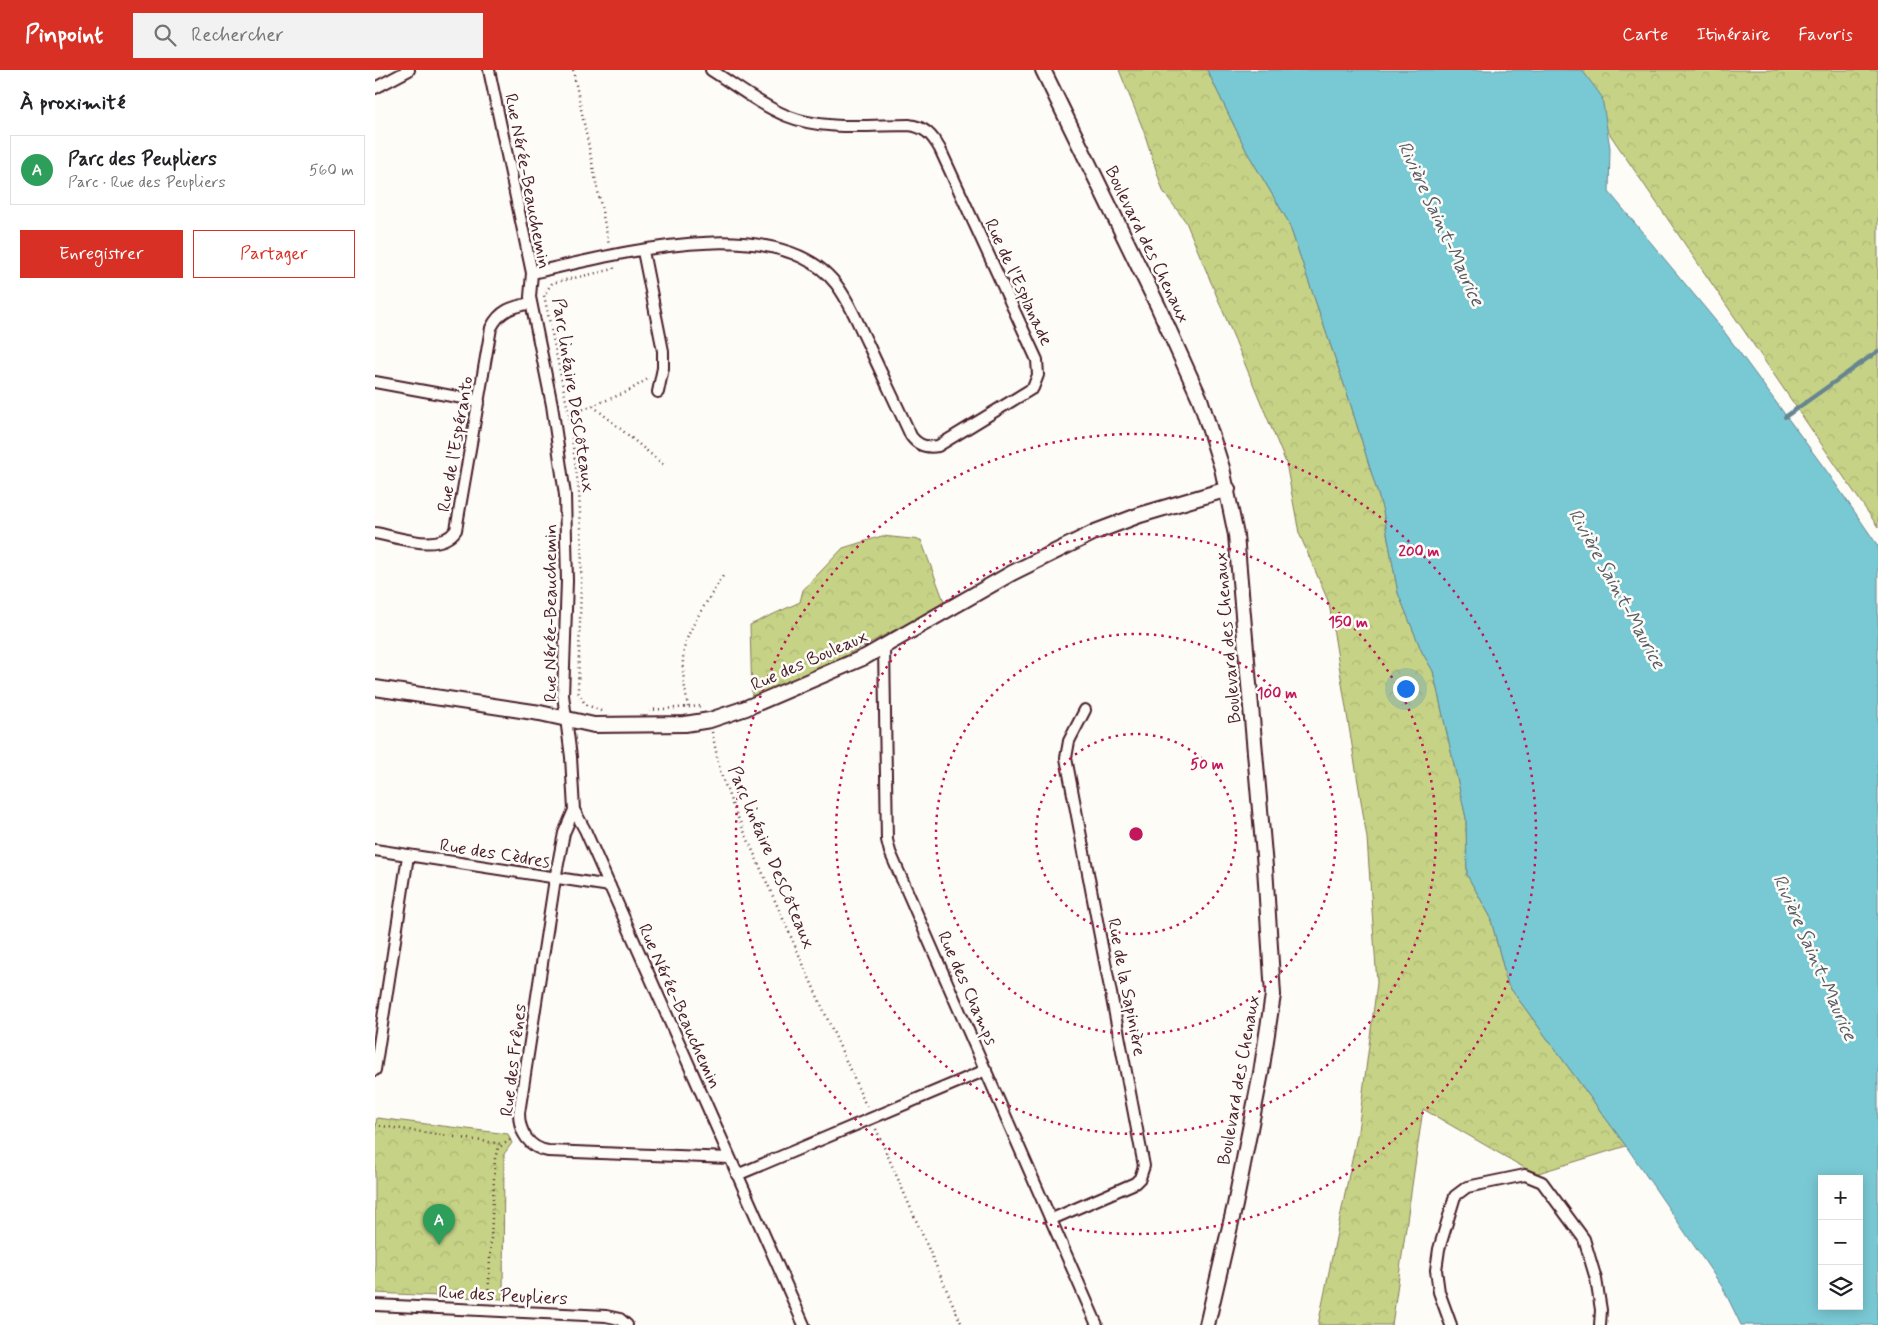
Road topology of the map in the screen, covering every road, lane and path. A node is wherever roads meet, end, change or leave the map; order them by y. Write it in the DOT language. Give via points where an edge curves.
graph roads {
  1 [pos="409,70"];
  2 [pos="489,70"];
  3 [pos="573,70"];
  4 [pos="711,70"];
  5 [pos="1043,70"];
  6 [pos="375,88"];
  7 [pos="643,251"];
  8 [pos="611,256"];
  9 [pos="532,273"];
  10 [pos="531,303"];
  11 [pos="663,368"];
  12 [pos="375,382"];
  13 [pos="658,392"];
  14 [pos="479,401"];
  15 [pos="593,406"];
  16 [pos="569,415"];
  17 [pos="665,466"];
  18 [pos="1227,489"];
  19 [pos="375,533"];
  20 [pos="724,574"];
  21 [pos="884,647"];
  22 [pos="375,688"];
  23 [pos="688,707"];
  24 [pos="643,710"];
  25 [pos="1085,710"];
  26 [pos="609,711"];
  27 [pos="567,719"];
  28 [pos="710,720"];
  29 [pos="574,810"];
  30 [pos="375,850"];
  31 [pos="408,856"];
  32 [pos="555,879"];
  33 [pos="609,886"];
  34 [pos="375,1070"];
  35 [pos="986,1070"];
  36 [pos="871,1119"];
  37 [pos="375,1125"];
  38 [pos="523,1133"];
  39 [pos="502,1144"];
  40 [pos="730,1158"];
  41 [pos="737,1175"];
  42 [pos="1052,1219"];
  43 [pos="375,1305"];
  44 [pos="487,1310"];
  45 [pos="627,1325"];
  46 [pos="804,1325"];
  47 [pos="963,1325"];
  48 [pos="1097,1325"];
  49 [pos="1207,1325"];
  50 [pos="1451,1325"];
  51 [pos="1600,1325"];
  1 -- 6 [label="street"];
  2 -- 9 [label="street, Rue Nérée-Beauchemin"];
  3 -- 8 [label="path"];
  4 -- 7 [label="street, Rue de l'Esplanade" via="776,110 800,120 833,125 909,125 930,133 1034,352 1038,368 1036,382 1028,393 938,446 921,445 911,436 845,297 821,270 793,254 748,244 701,242"];
  5 -- 18 [label="street, Boulevard des Chenaux" via="1187,369 1211,428"];
  7 -- 8 [label="street, Rue de l'Esplanade"];
  7 -- 11 [label="street" via="663,350"];
  8 -- 9 [label="street, Rue de l'Esplanade"];
  8 -- 16 [label="path, Parc linéaire DesCôteaux" via="614,269 555,282 545,292"];
  9 -- 10 [label="street, Rue Nérée-Beauchemin"];
  10 -- 14 [label="street, Rue de l'Espéranto" via="505,310 495,320"];
  10 -- 27 [label="street, Rue Nérée-Beauchemin" via="553,405 565,495 567,581 563,688"];
  11 -- 13 [label="street"];
  11 -- 15 [label="path" via="627,392"];
  12 -- 14 [label="street"];
  14 -- 19 [label="street, Rue de l'Espéranto" via="458,524 453,534 436,543"];
  15 -- 16 [label="path"];
  15 -- 17 [label="path"];
  16 -- 26 [label="path, Parc linéaire DesCôteaux" via="577,466 582,548 578,692 588,706"];
  18 -- 21 [label="street, Rue des Bouleaux" via="1140,515 1072,543 1012,573"];
  18 -- 49 [label="street, Boulevard des Chenaux" via="1239,553 1274,981 1261,1073"];
  20 -- 23 [label="path" via="684,648"];
  21 -- 28 [label="street, Rue des Bouleaux" via="746,708"];
  21 -- 35 [label="street, Rue des Champs" via="888,846"];
  22 -- 27 [label="street, Rue des Bouleaux"];
  23 -- 24 [label="path"];
  23 -- 28 [label="path" via="707,706"];
  25 -- 42 [label="street, Rue de la Sapinière" via="1069,740 1066,758 1144,1160 1141,1175 1135,1183"];
  27 -- 28 [label="street, Rue des Bouleaux" via="603,725 685,724"];
  27 -- 29 [label="street, Rue Nérée-Beauchemin"];
  28 -- 36 [label="path, Parc linéaire DesCôteaux" via="720,771 732,804"];
  29 -- 32 [label="street, Rue des Frênes" via="564,833"];
  29 -- 33 [label="street, Rue Nérée-Beauchemin"];
  30 -- 31 [label="street, Rue des Cèdres"];
  31 -- 32 [label="street, Rue des Cèdres"];
  31 -- 34 [label="street"];
  32 -- 33 [label="street, Rue des Cèdres"];
  32 -- 38 [label="street, Rue des Frênes" via="519,1114"];
  33 -- 40 [label="street, Rue Nérée-Beauchemin"];
  35 -- 36 [label="street"];
  35 -- 42 [label="street, Rue des Champs"];
  36 -- 41 [label="street"];
  36 -- 47 [label="path, Parc linéaire DesCôteaux"];
  37 -- 39 [label="path"];
  38 -- 39 [label="path"];
  38 -- 40 [label="street, Rue des Frênes" via="536,1148 548,1152"];
  39 -- 44 [label="path" via="495,1158"];
  40 -- 41 [label="street, Rue Nérée-Beauchemin"];
  41 -- 46 [label="street, Rue Nérée-Beauchemin"];
  42 -- 48 [label="street, Rue des Champs"];
  43 -- 44 [label="street, Rue des Peupliers"];
  44 -- 45 [label="street, Rue des Peupliers" via="606,1316 620,1319"];
  50 -- 51 [label="street" via="1439,1292 1436,1270 1455,1196 1464,1188 1521,1175 1533,1176 1542,1182 1584,1239 1596,1279"];
}
